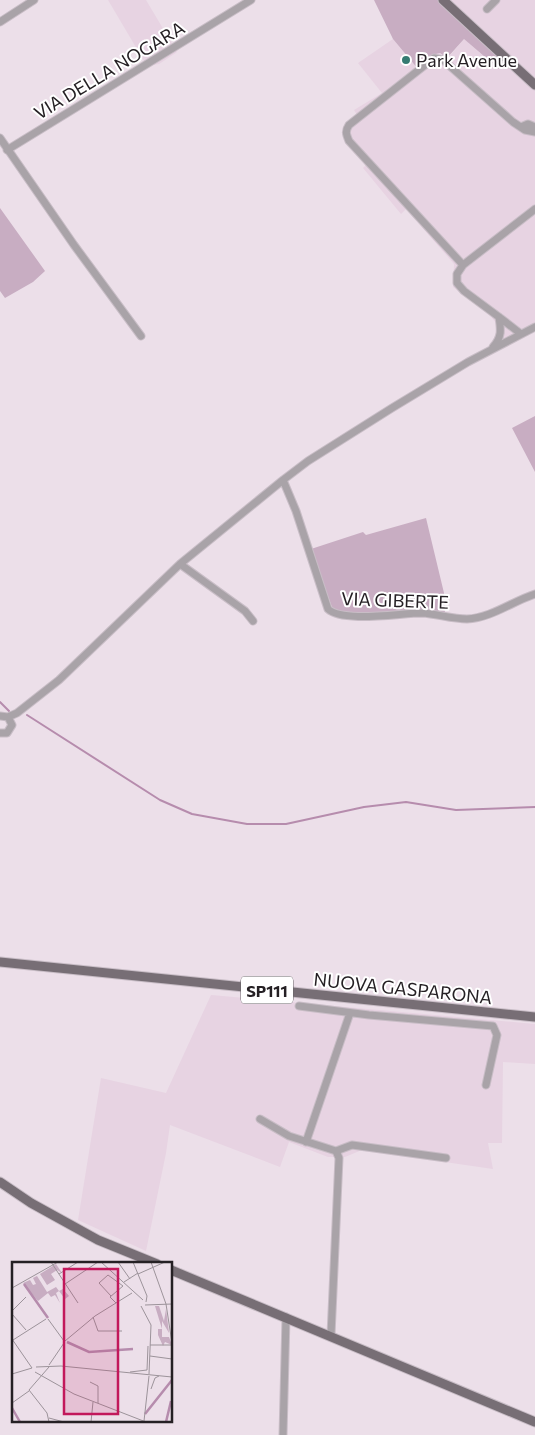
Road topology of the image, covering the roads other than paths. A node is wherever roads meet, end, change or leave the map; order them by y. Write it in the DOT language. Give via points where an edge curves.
graph roads {
  1 [pos="34,0"];
  2 [pos="251,0"];
  3 [pos="443,0"];
  4 [pos="496,0"];
  5 [pos="487,9"];
  6 [pos="0,22"];
  7 [pos="535,86"];
  8 [pos="521,127"];
  9 [pos="535,128"];
  10 [pos="535,132"];
  11 [pos="0,138"];
  12 [pos="7,150"];
  13 [pos="535,208"];
  14 [pos="462,266"];
  15 [pos="499,318"];
  16 [pos="510,326"];
  17 [pos="535,327"];
  18 [pos="501,330"];
  19 [pos="521,334"];
  20 [pos="141,336"];
  21 [pos="512,339"];
  22 [pos="493,348"];
  23 [pos="283,480"];
  24 [pos="180,564"];
  25 [pos="535,594"];
  26 [pos="252,621"];
  27 [pos="4,717"];
  28 [pos="0,734"];
  29 [pos="0,962"];
  30 [pos="372,1001"];
  31 [pos="299,1006"];
  32 [pos="350,1013"];
  33 [pos="369,1015"];
  34 [pos="535,1018"];
  35 [pos="486,1085"];
  36 [pos="260,1119"];
  37 [pos="306,1142"];
  38 [pos="336,1150"];
  39 [pos="446,1158"];
  40 [pos="0,1182"];
  41 [pos="152,1262"];
  42 [pos="172,1270"];
  43 [pos="286,1316"];
  44 [pos="330,1335"];
  45 [pos="535,1422"];
  46 [pos="284,1435"];
  1 -- 6 [label="street"];
  2 -- 12 [label="street, VIA DELLA NOGARA"];
  3 -- 7 [label="main road"];
  4 -- 5 [label="street"];
  8 -- 9 [label="street" via="528,124"];
  8 -- 10 [label="street"];
  8 -- 14 [label="street" via="443,60 434,58 346,130 349,141"];
  11 -- 12 [label="street"];
  12 -- 20 [label="street"];
  13 -- 14 [label="street"];
  14 -- 15 [label="street" via="457,274 457,283"];
  15 -- 16 [label="street"];
  15 -- 18 [label="street"];
  16 -- 19 [label="street"];
  16 -- 21 [label="street"];
  17 -- 19 [label="street"];
  18 -- 21 [label="street"];
  18 -- 22 [label="street" via="499,341"];
  19 -- 21 [label="street"];
  21 -- 22 [label="street"];
  22 -- 23 [label="street" via="392,408"];
  23 -- 24 [label="street"];
  23 -- 25 [label="street, VIA GIBERTE" via="328,609 333,614 421,613 467,619 486,615"];
  24 -- 26 [label="street" via="246,611"];
  24 -- 27 [label="street" via="58,680 17,713"];
  27 -- 28 [label="street" via="11,722 11,728"];
  29 -- 30 [label="main road, NUOVA GASPARONA / SP111"];
  30 -- 33 [label="street"];
  30 -- 34 [label="main road, NUOVA GASPARONA / SP111"];
  31 -- 32 [label="street"];
  32 -- 33 [label="street"];
  32 -- 37 [label="street"];
  33 -- 35 [label="street" via="493,1026 496,1036"];
  36 -- 37 [label="street"];
  37 -- 38 [label="street"];
  38 -- 39 [label="street" via="352,1145"];
  38 -- 44 [label="street" via="339,1158"];
  40 -- 41 [label="main road" via="98,1240"];
  42 -- 43 [label="main road"];
  43 -- 44 [label="main road"];
  43 -- 46 [label="street"];
  44 -- 45 [label="main road"];
}
